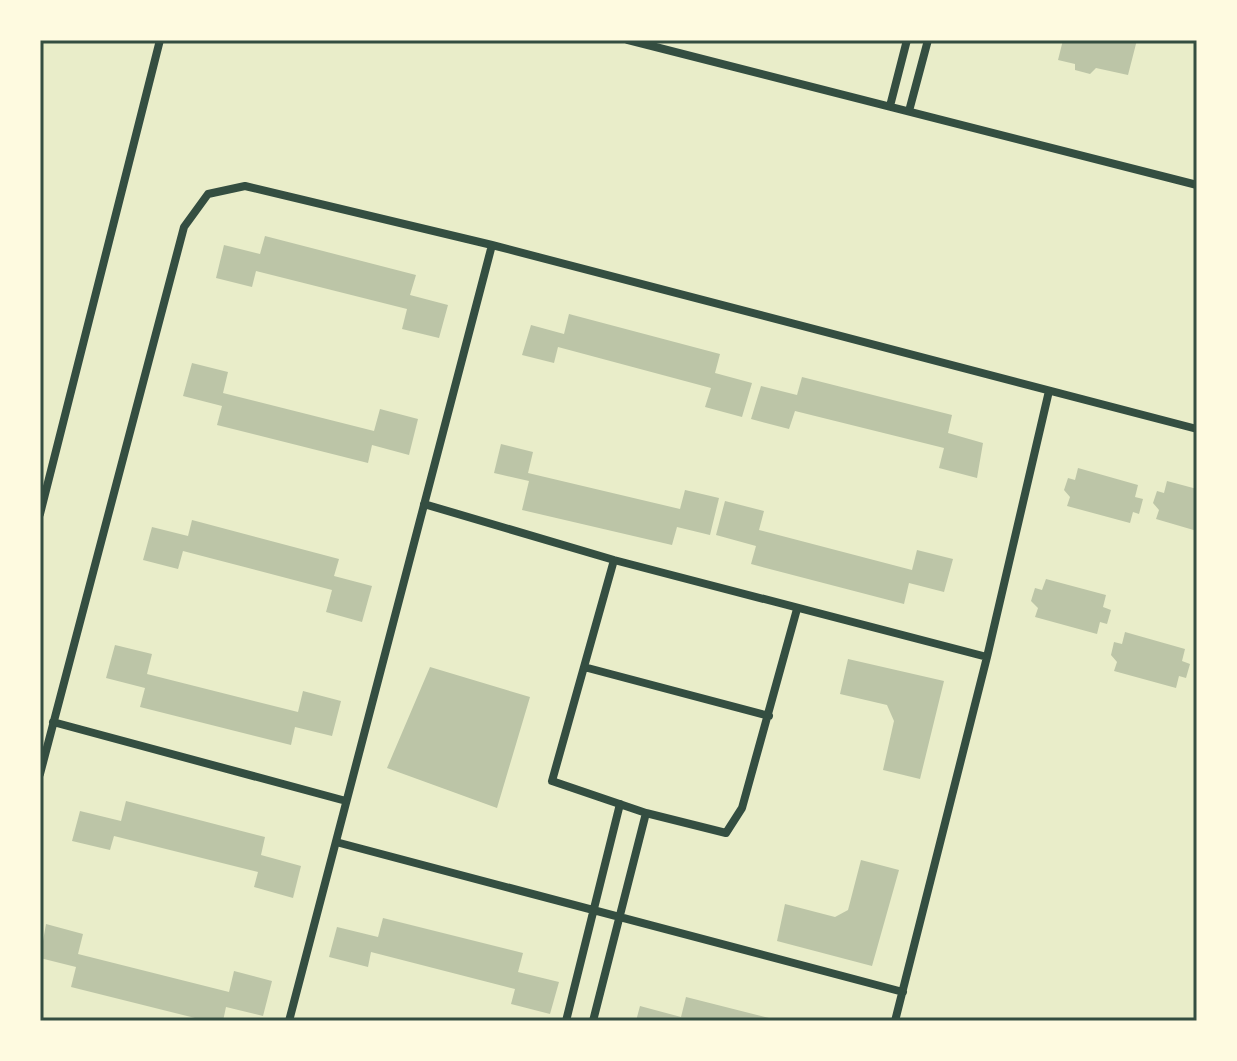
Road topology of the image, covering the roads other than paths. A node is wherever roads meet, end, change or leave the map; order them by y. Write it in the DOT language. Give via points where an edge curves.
graph roads {
  1 [pos="160,40"];
  2 [pos="628,40"];
  3 [pos="907,40"];
  4 [pos="928,40"];
  5 [pos="890,106"];
  6 [pos="909,111"];
  7 [pos="1197,185"];
  8 [pos="492,245"];
  9 [pos="1049,391"];
  10 [pos="1197,429"];
  11 [pos="424,504"];
  12 [pos="40,514"];
  13 [pos="614,560"];
  14 [pos="797,609"];
  15 [pos="987,657"];
  16 [pos="584,667"];
  17 [pos="769,716"];
  18 [pos="53,722"];
  19 [pos="40,774"];
  20 [pos="346,801"];
  21 [pos="620,804"];
  22 [pos="646,813"];
  23 [pos="336,842"];
  24 [pos="593,911"];
  25 [pos="619,918"];
  26 [pos="903,992"];
  27 [pos="289,1021"];
  28 [pos="566,1021"];
  29 [pos="593,1021"];
  30 [pos="895,1021"];
  1 -- 12 [label="street"];
  2 -- 5 [label="street"];
  3 -- 5 [label="street"];
  4 -- 6 [label="street"];
  5 -- 6 [label="street"];
  6 -- 7 [label="street"];
  8 -- 9 [label="street"];
  8 -- 11 [label="street"];
  8 -- 18 [label="street" via="245,186 208,194 184,227"];
  9 -- 10 [label="street"];
  9 -- 15 [label="street"];
  11 -- 13 [label="street"];
  11 -- 20 [label="street"];
  13 -- 14 [label="street"];
  13 -- 16 [label="street"];
  14 -- 15 [label="street"];
  14 -- 17 [label="street"];
  15 -- 26 [label="street"];
  16 -- 17 [label="street"];
  16 -- 21 [label="street" via="552,781"];
  17 -- 22 [label="street" via="742,808 726,833"];
  18 -- 19 [label="street"];
  18 -- 20 [label="street"];
  20 -- 23 [label="street"];
  21 -- 22 [label="street"];
  21 -- 24 [label="street"];
  22 -- 25 [label="street"];
  23 -- 24 [label="street"];
  23 -- 27 [label="street"];
  24 -- 25 [label="street"];
  24 -- 28 [label="street"];
  25 -- 26 [label="street"];
  25 -- 29 [label="street"];
  26 -- 30 [label="street"];
}
